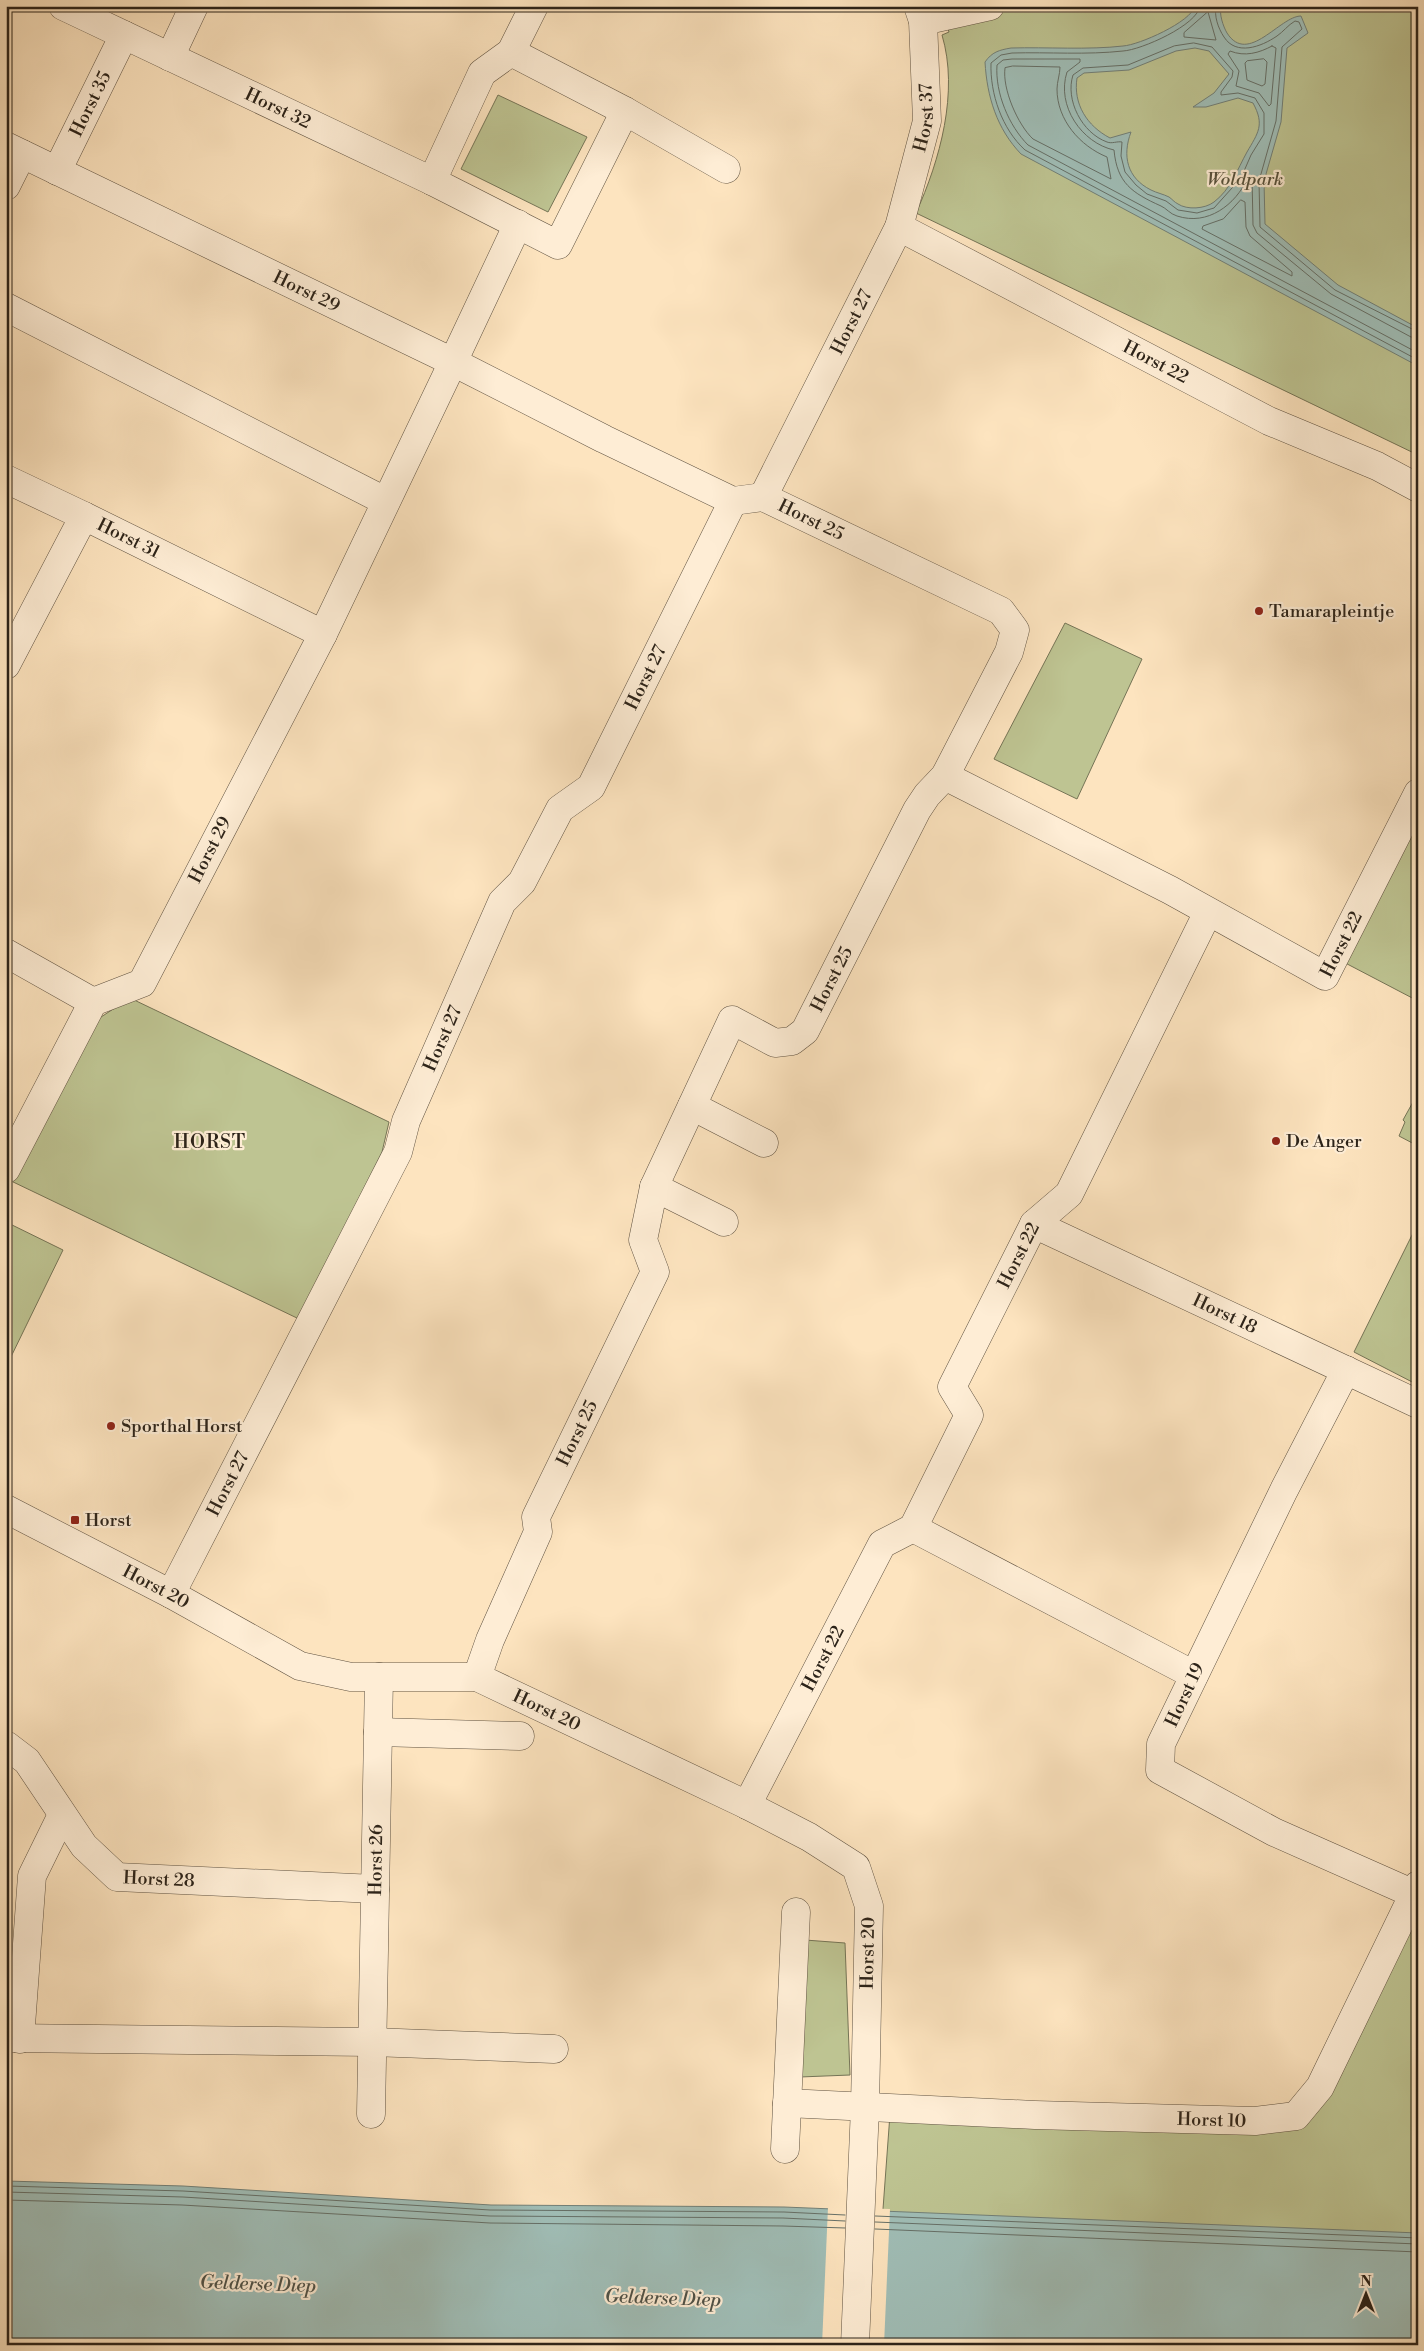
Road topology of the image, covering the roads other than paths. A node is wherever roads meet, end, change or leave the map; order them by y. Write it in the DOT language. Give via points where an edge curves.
graph roads {
  1 [pos="63,6"];
  2 [pos="194,6"];
  3 [pos="534,6"];
  4 [pos="990,6"];
  5 [pos="921,14"];
  6 [pos="124,35"];
  7 [pos="511,52"];
  8 [pos="170,57"];
  9 [pos="626,111"];
  10 [pos="14,150"];
  11 [pos="726,169"];
  12 [pos="57,171"];
  13 [pos="432,181"];
  14 [pos="6,186"];
  15 [pos="518,224"];
  16 [pos="899,226"];
  17 [pos="6,308"];
  18 [pos="452,362"];
  19 [pos="6,479"];
  20 [pos="1418,488"];
  21 [pos="763,497"];
  22 [pos="386,501"];
  23 [pos="733,501"];
  24 [pos="84,516"];
  25 [pos="323,634"];
  26 [pos="6,665"];
  27 [pos="946,776"];
  28 [pos="1418,793"];
  29 [pos="1208,912"];
  30 [pos="6,953"];
  31 [pos="93,1002"];
  32 [pos="692,1106"];
  33 [pos="764,1143"];
  34 [pos="6,1169"];
  35 [pos="654,1187"];
  36 [pos="724,1222"];
  37 [pos="1034,1224"];
  38 [pos="1346,1370"];
  39 [pos="1418,1404"];
  40 [pos="6,1510"];
  41 [pos="913,1528"];
  42 [pos="171,1594"];
  43 [pos="1194,1675"];
  44 [pos="380,1677"];
  45 [pos="477,1677"];
  46 [pos="378,1732"];
  47 [pos="520,1736"];
  48 [pos="6,1745"];
  49 [pos="747,1805"];
  50 [pos="62,1814"];
  51 [pos="376,1888"];
  52 [pos="1416,1890"];
  53 [pos="796,1912"];
  54 [pos="13,2039"];
  55 [pos="372,2042"];
  56 [pos="554,2049"];
  57 [pos="787,2103"];
  58 [pos="865,2107"];
  59 [pos="371,2114"];
  60 [pos="786,2149"];
  61 [pos="855,2345"];
  1 -- 6 [label="street, Horst 32"];
  2 -- 8 [label="street"];
  3 -- 7 [label="street"];
  4 -- 5 [label="street"];
  5 -- 16 [label="street, Horst 37" via="927,121"];
  6 -- 8 [label="street, Horst 32"];
  6 -- 12 [label="street, Horst 35"];
  7 -- 9 [label="street"];
  7 -- 13 [label="street" via="482,73"];
  8 -- 13 [label="street, Horst 32"];
  9 -- 11 [label="street"];
  9 -- 15 [label="street, Horst 32" via="558,245"];
  10 -- 12 [label="street, Horst 29"];
  10 -- 14 [label="street"];
  12 -- 18 [label="street, Horst 29"];
  13 -- 15 [label="street, Horst 32"];
  15 -- 18 [label="street"];
  16 -- 20 [label="street, Horst 22" via="1269,421 1377,466"];
  16 -- 21 [label="street, Horst 27"];
  17 -- 22 [label="street"];
  18 -- 22 [label="street, Horst 29"];
  18 -- 23 [label="street"];
  19 -- 24 [label="street"];
  21 -- 23 [label="street, Horst 25"];
  21 -- 27 [label="street, Horst 25" via="1001,611 1015,630 1009,652"];
  22 -- 25 [label="street, Horst 29"];
  23 -- 42 [label="street, Horst 27" via="591,787 560,809 522,882 502,902 406,1122 398,1152"];
  24 -- 25 [label="street, Horst 31"];
  24 -- 26 [label="street, Horst 31"];
  25 -- 31 [label="street, Horst 29" via="142,983"];
  27 -- 29 [label="street, Horst 22"];
  27 -- 32 [label="street, Horst 25" via="917,810 805,1031 792,1041 774,1043 732,1020"];
  28 -- 29 [label="street, Horst 22" via="1325,976"];
  29 -- 37 [label="street, Horst 22" via="1069,1194"];
  30 -- 31 [label="street"];
  31 -- 34 [label="street"];
  32 -- 33 [label="street"];
  32 -- 35 [label="street, Horst 25"];
  35 -- 36 [label="street"];
  35 -- 45 [label="street, Horst 25" via="643,1240 655,1272 536,1517 538,1532"];
  37 -- 38 [label="street, Horst 18"];
  37 -- 41 [label="street, Horst 22" via="952,1387 969,1415"];
  38 -- 39 [label="street, Horst 18"];
  38 -- 43 [label="street, Horst 19"];
  40 -- 42 [label="street, Horst 20"];
  41 -- 43 [label="street"];
  41 -- 49 [label="street, Horst 22" via="882,1544"];
  42 -- 44 [label="street, Horst 20" via="300,1666 351,1677"];
  43 -- 52 [label="street, Horst 19" via="1161,1744 1160,1770 1274,1832"];
  44 -- 45 [label="street, Horst 20"];
  44 -- 46 [label="street, Horst 26"];
  45 -- 49 [label="street, Horst 20"];
  46 -- 47 [label="street, Horst 20"];
  46 -- 51 [label="street, Horst 26"];
  48 -- 50 [label="street, Horst 28" via="27,1761"];
  49 -- 58 [label="street, Horst 20" via="809,1837 856,1867 870,1906"];
  50 -- 51 [label="street, Horst 28" via="84,1846 117,1876"];
  50 -- 54 [label="street" via="32,1876"];
  51 -- 55 [label="street, Horst 26"];
  52 -- 58 [label="street, Horst 10" via="1320,2086 1296,2116 1255,2121"];
  53 -- 57 [label="street"];
  54 -- 55 [label="street"];
  55 -- 56 [label="street"];
  55 -- 59 [label="street, Horst 26"];
  57 -- 58 [label="street"];
  57 -- 60 [label="street"];
  58 -- 61 [label="street, Horst 20"];
}
